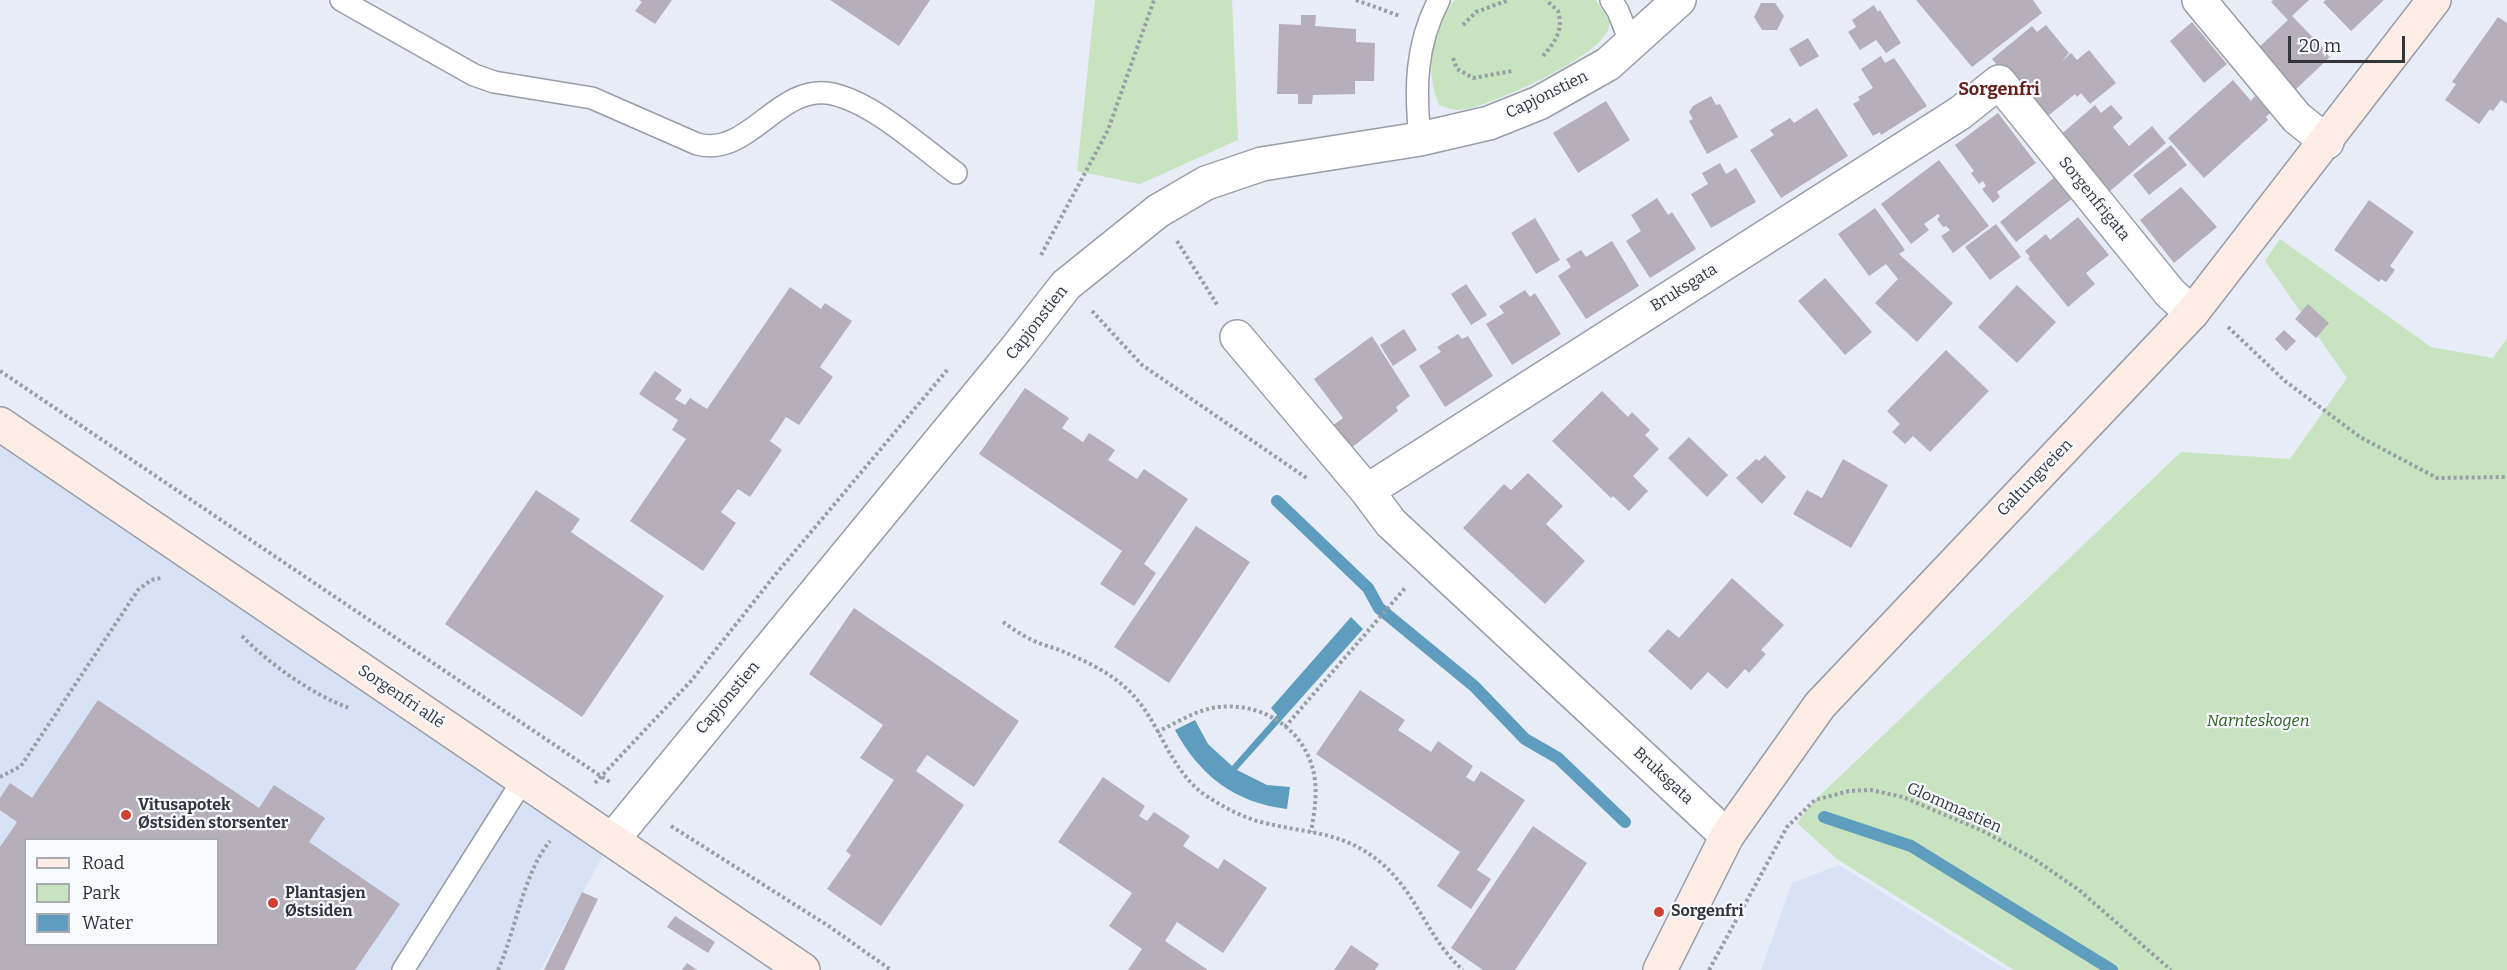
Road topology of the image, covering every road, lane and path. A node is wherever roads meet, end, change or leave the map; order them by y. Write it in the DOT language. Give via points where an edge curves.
graph roads {
  1 [pos="341,0"];
  2 [pos="1154,0"];
  3 [pos="1356,0"];
  4 [pos="1439,0"];
  5 [pos="1509,0"];
  6 [pos="1546,0"];
  7 [pos="1611,0"];
  8 [pos="1679,0"];
  9 [pos="2199,0"];
  10 [pos="2434,0"];
  11 [pos="1426,27"];
  12 [pos="1461,28"];
  13 [pos="1631,44"];
  14 [pos="1453,52"];
  15 [pos="1542,57"];
  16 [pos="1516,70"];
  17 [pos="1999,82"];
  18 [pos="1420,139"];
  19 [pos="2327,142"];
  20 [pos="956,173"];
  21 [pos="1158,211"];
  22 [pos="1037,263"];
  23 [pos="2196,307"];
  24 [pos="1237,337"];
  25 [pos="0,371"];
  26 [pos="0,424"];
  27 [pos="2507,477"];
  28 [pos="1367,491"];
  29 [pos="166,577"];
  30 [pos="1398,595"];
  31 [pos="1003,622"];
  32 [pos="234,628"];
  33 [pos="352,709"];
  34 [pos="1283,726"];
  35 [pos="1157,732"];
  36 [pos="0,777"];
  37 [pos="523,780"];
  38 [pos="639,805"];
  39 [pos="1311,831"];
  40 [pos="1727,836"];
  41 [pos="613,839"];
  42 [pos="403,970"];
  43 [pos="803,970"];
  44 [pos="891,970"];
  45 [pos="1463,970"];
  46 [pos="1660,970"];
  47 [pos="1709,970"];
  48 [pos="2171,970"];
  1 -- 20 [label="lane" via="474,75 494,82 592,98 713,148 733,141 802,95 831,93 876,113"];
  2 -- 22 [label="path" via="1108,130"];
  3 -- 11 [label="path"];
  4 -- 11 [label="lane"];
  5 -- 12 [label="path" via="1476,12"];
  6 -- 15 [label="path" via="1558,11 1561,28"];
  7 -- 13 [label="lane"];
  8 -- 13 [label="street, Capjonstien"];
  9 -- 19 [label="street" via="2297,118"];
  10 -- 19 [label="main road, Galtungveien"];
  11 -- 18 [label="lane" via="1417,75"];
  13 -- 18 [label="street, Capjonstien" via="1608,64 1539,103 1489,123"];
  14 -- 16 [label="path" via="1457,69 1473,78"];
  17 -- 23 [label="street, Sorgenfrigata" via="2170,293"];
  17 -- 28 [label="street, Bruksgata" via="1960,113"];
  18 -- 21 [label="street, Capjonstien" via="1262,164 1206,183"];
  19 -- 23 [label="main road, Galtungveien"];
  21 -- 24 [label="path"];
  21 -- 38 [label="street, Capjonstien" via="1066,285"];
  23 -- 27 [label="path" via="2360,437 2437,478"];
  23 -- 40 [label="main road, Galtungveien" via="1820,705"];
  24 -- 28 [label="street, Bruksgata"];
  25 -- 38 [label="path" via="602,776"];
  26 -- 37 [label="main road, Sorgenfri allé"];
  28 -- 40 [label="street, Bruksgata" via="1392,523"];
  29 -- 36 [label="path" via="151,580 138,590 21,766"];
  30 -- 34 [label="path"];
  31 -- 35 [label="path" via="1031,640 1100,670 1127,689"];
  32 -- 33 [label="path" via="258,653 332,702"];
  34 -- 35 [label="path" via="1271,716 1242,706 1209,709"];
  34 -- 39 [label="path" via="1295,736 1311,762 1316,797"];
  35 -- 39 [label="path" via="1185,776 1206,795 1260,822"];
  37 -- 41 [label="main road, Sorgenfri allé"];
  37 -- 42 [label="lane"];
  38 -- 41 [label="street, Capjonstien"];
  38 -- 44 [label="path"];
  39 -- 45 [label="path" via="1358,846 1381,862 1404,884 1436,938"];
  40 -- 46 [label="main road, Galtungveien"];
  41 -- 43 [label="main road, Sorgenfri allé"];
  47 -- 48 [label="path, Glommastien" via="1787,827 1815,800 1871,790 1903,797 1983,831 2034,859 2079,890"];
}
